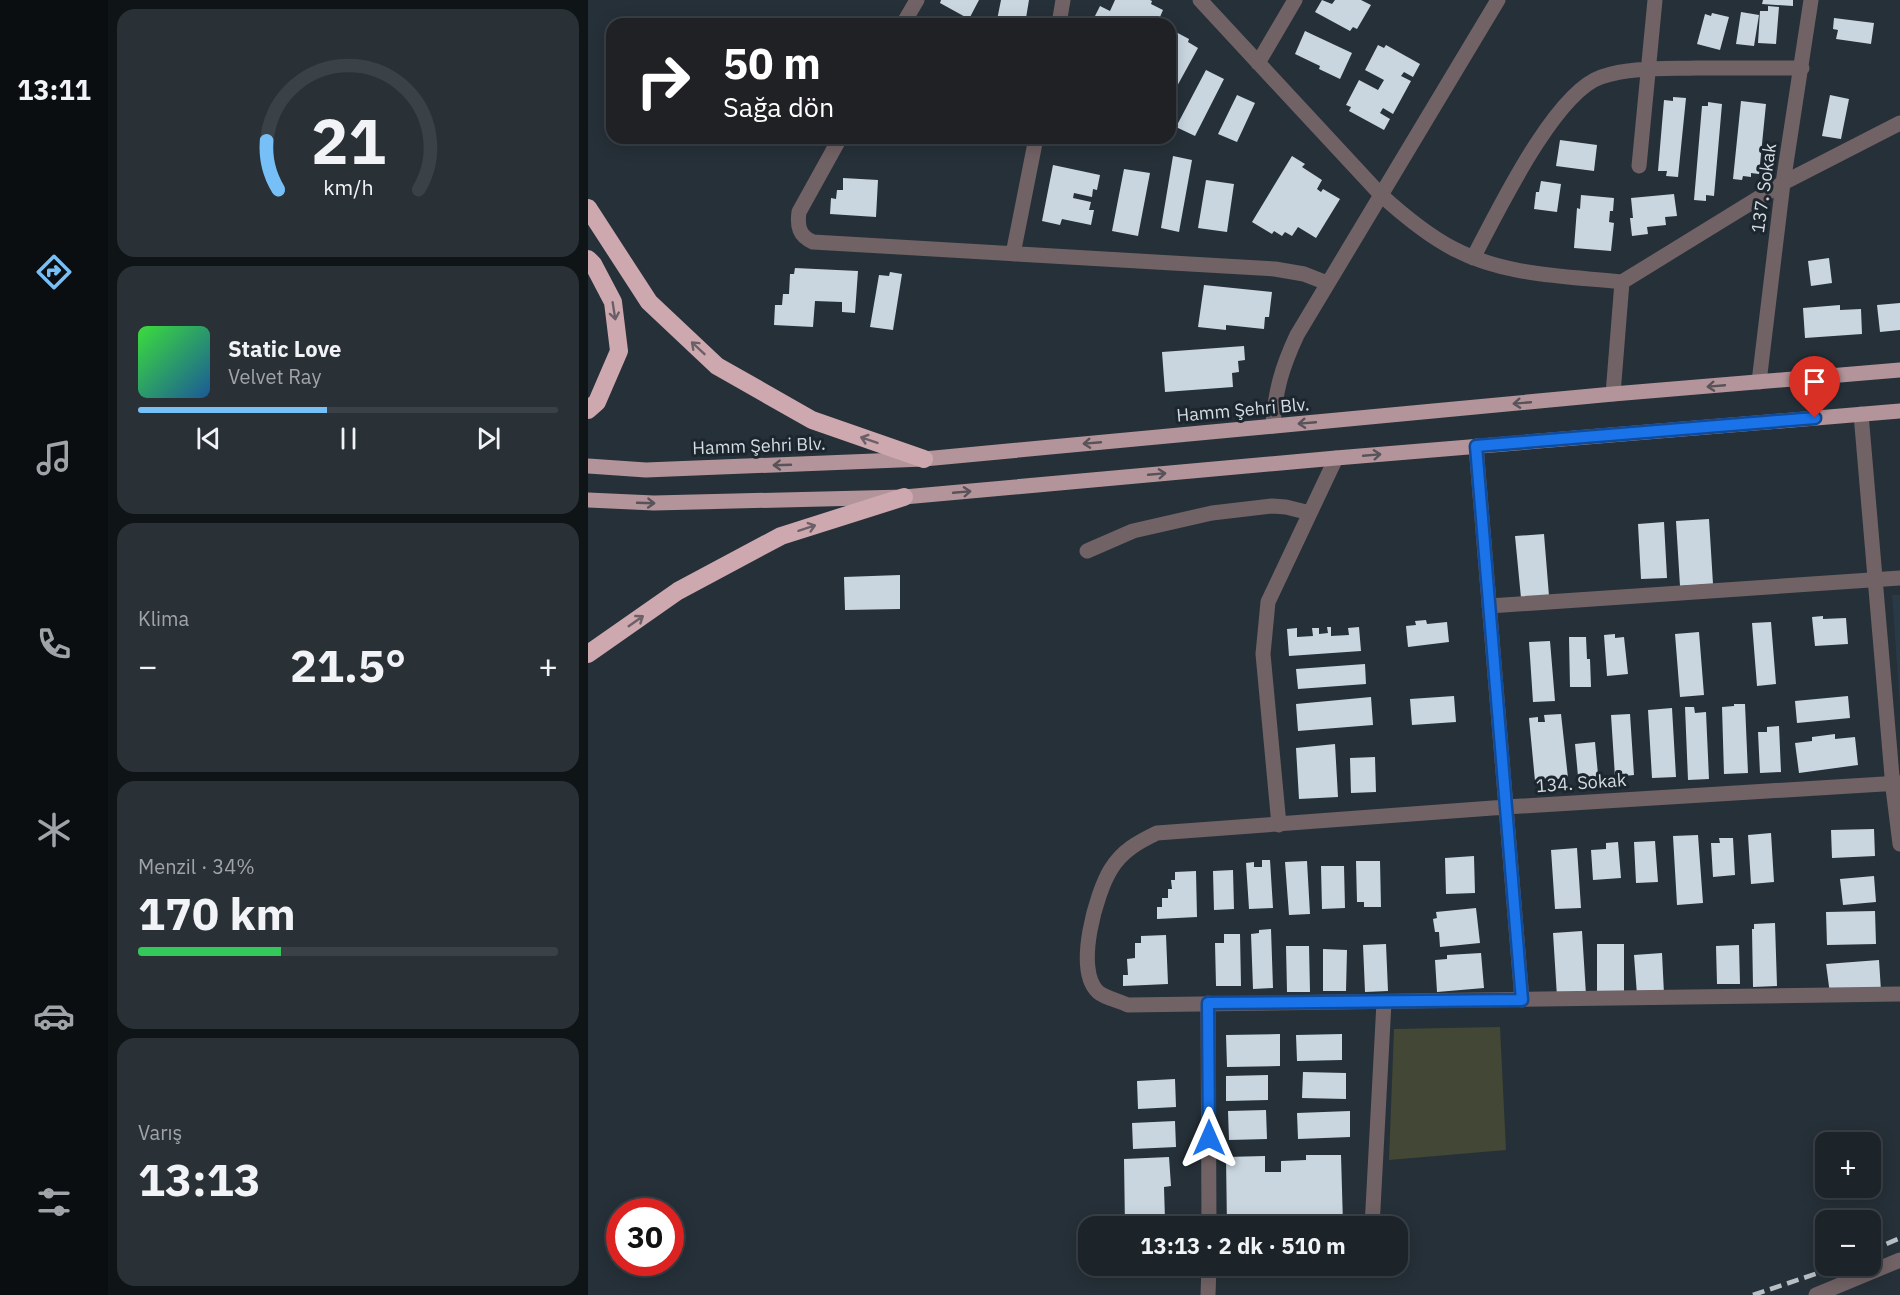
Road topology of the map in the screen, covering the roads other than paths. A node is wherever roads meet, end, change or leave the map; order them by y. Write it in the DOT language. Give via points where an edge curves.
graph roads {
  1 [pos="917,0"];
  2 [pos="1063,0"];
  3 [pos="1200,0"];
  4 [pos="1295,0"];
  5 [pos="1498,0"];
  6 [pos="1655,0"];
  7 [pos="1811,0"];
  8 [pos="906,18"];
  9 [pos="1060,18"];
  10 [pos="1258,63"];
  11 [pos="1802,68"];
  12 [pos="1648,69"];
  13 [pos="1900,123"];
  14 [pos="837,144"];
  15 [pos="1035,144"];
  16 [pos="1639,166"];
  17 [pos="1783,183"];
  18 [pos="1380,194"];
  19 [pos="588,208"];
  20 [pos="1013,254"];
  21 [pos="1473,258"];
  22 [pos="588,259"];
  23 [pos="1622,282"];
  24 [pos="1327,283"];
  25 [pos="1900,370"];
  26 [pos="1759,382"];
  27 [pos="1613,394"];
  28 [pos="588,410"];
  29 [pos="1900,411"];
  30 [pos="1861,414"];
  31 [pos="1274,426"];
  32 [pos="1476,446"];
  33 [pos="1336,458"];
  34 [pos="924,459"];
  35 [pos="588,466"];
  36 [pos="904,497"];
  37 [pos="588,500"];
  38 [pos="1310,513"];
  39 [pos="1087,551"];
  40 [pos="1900,578"];
  41 [pos="1874,580"];
  42 [pos="1489,606"];
  43 [pos="588,654"];
  44 [pos="1896,783"];
  45 [pos="1506,807"];
  46 [pos="1279,825"];
  47 [pos="1900,844"];
  48 [pos="1900,994"];
  49 [pos="1522,1000"];
  50 [pos="1384,1002"];
  51 [pos="1208,1003"];
  52 [pos="1209,1216"];
  53 [pos="1373,1216"];
  54 [pos="1900,1260"];
  55 [pos="1209,1276"];
  56 [pos="1842,1290"];
  57 [pos="1208,1295"];
  58 [pos="1816,1295"];
  1 -- 8 [label="street"];
  2 -- 9 [label="street"];
  3 -- 10 [label="street"];
  4 -- 10 [label="street"];
  5 -- 18 [label="street"];
  6 -- 12 [label="street"];
  7 -- 11 [label="street, 137. Sokak"];
  10 -- 18 [label="street"];
  11 -- 12 [label="street"];
  11 -- 17 [label="street, 137. Sokak"];
  12 -- 16 [label="street"];
  12 -- 21 [label="street" via="1600,77 1575,94 1554,117"];
  13 -- 17 [label="street"];
  14 -- 20 [label="street" via="799,212 798,227 808,240"];
  15 -- 20 [label="street"];
  17 -- 23 [label="street"];
  17 -- 26 [label="street, 137. Sokak"];
  18 -- 21 [label="street" via="1412,223"];
  18 -- 24 [label="street"];
  34 -- 19 [label="highway, one-way" via="812,420 717,366 649,302"];
  20 -- 24 [label="street" via="1275,269"];
  21 -- 23 [label="street" via="1517,271"];
  22 -- 28 [label="highway, one-way" via="614,302 619,351 597,402"];
  23 -- 27 [label="street"];
  24 -- 31 [label="street" via="1288,353 1275,399"];
  25 -- 26 [label="main road, Hamm Şehri Blv."];
  26 -- 27 [label="main road, Hamm Şehri Blv., one-way"];
  27 -- 31 [label="main road, Hamm Şehri Blv., one-way"];
  29 -- 30 [label="main road"];
  30 -- 32 [label="main road"];
  30 -- 41 [label="street"];
  31 -- 34 [label="main road, Hamm Şehri Blv., one-way"];
  33 -- 32 [label="main road, one-way"];
  32 -- 42 [label="street"];
  36 -- 33 [label="main road, one-way"];
  33 -- 38 [label="street"];
  34 -- 35 [label="main road, Hamm Şehri Blv., one-way" via="646,470"];
  37 -- 36 [label="main road, one-way" via="654,503"];
  43 -- 36 [label="highway, one-way" via="678,591 781,536"];
  38 -- 39 [label="street" via="1272,506 1212,513 1133,531"];
  38 -- 46 [label="street" via="1268,602 1267,612 1263,654"];
  40 -- 41 [label="street"];
  41 -- 42 [label="street"];
  41 -- 44 [label="street"];
  42 -- 45 [label="street"];
  44 -- 45 [label="street, 134. Sokak"];
  44 -- 47 [label="street"];
  45 -- 46 [label="street, 134. Sokak"];
  45 -- 49 [label="street"];
  46 -- 51 [label="street, 134. Sokak" via="1157,833 1133,844 1111,870 1097,902 1086,947 1089,974 1098,992 1128,1005"];
  48 -- 49 [label="street"];
  49 -- 50 [label="street"];
  50 -- 51 [label="street"];
  50 -- 53 [label="street"];
  51 -- 52 [label="street"];
  54 -- 56 [label="street"];
  55 -- 57 [label="street"];
  56 -- 58 [label="street"];
}
